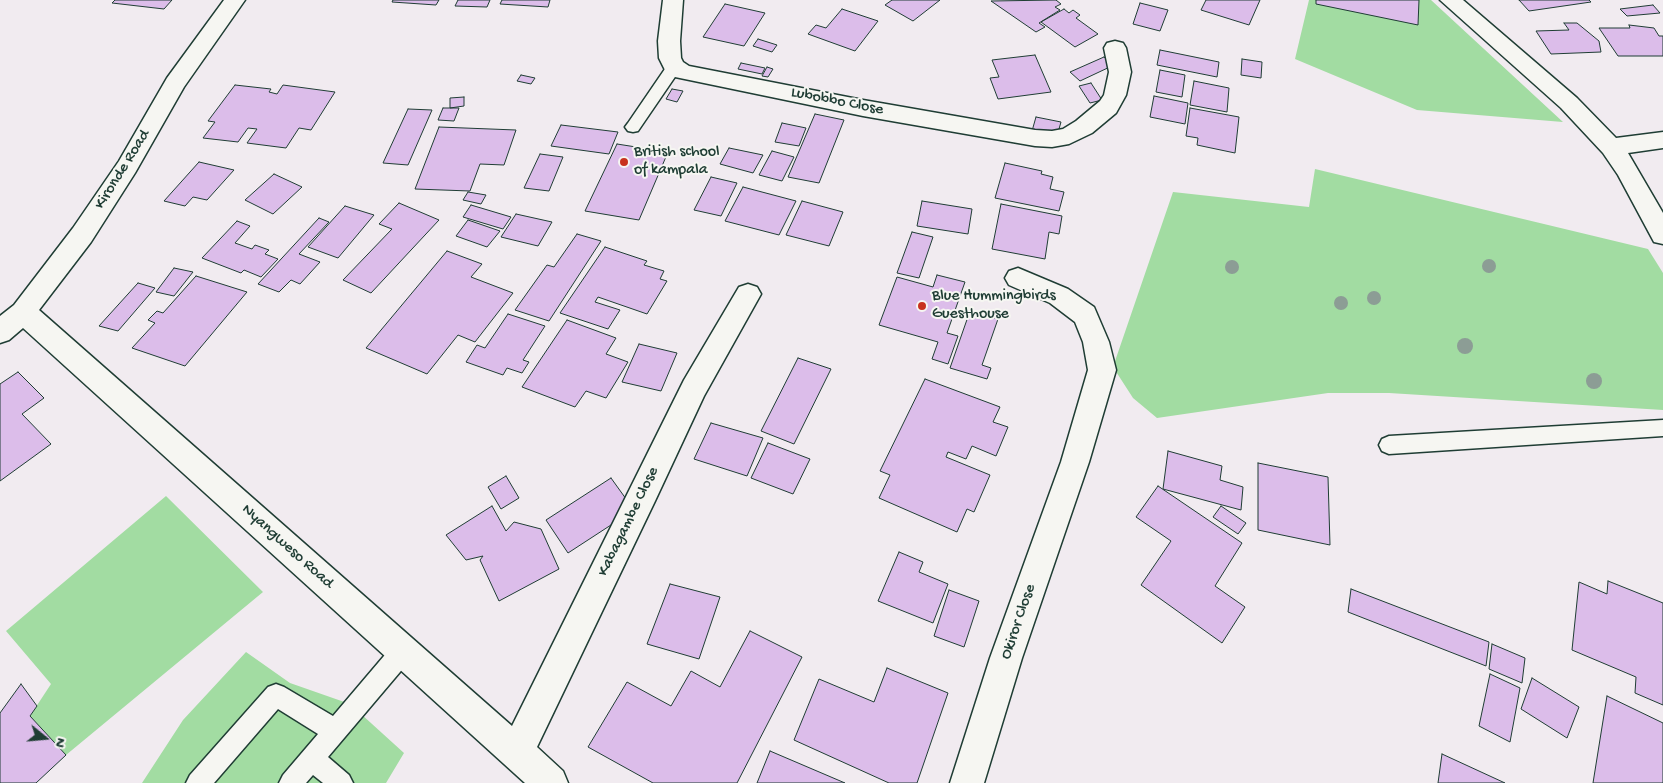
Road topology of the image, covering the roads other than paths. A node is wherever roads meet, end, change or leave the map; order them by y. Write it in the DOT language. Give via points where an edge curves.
graph roads {
  1 [pos="235,0"];
  2 [pos="673,0"];
  3 [pos="1450,0"];
  4 [pos="1115,48"];
  5 [pos="674,67"];
  6 [pos="633,127"];
  7 [pos="1663,140"];
  8 [pos="1611,147"];
  9 [pos="1663,235"];
  10 [pos="1018,278"];
  11 [pos="748,294"];
  12 [pos="23,312"];
  13 [pos="0,332"];
  14 [pos="1663,428"];
  15 [pos="1389,445"];
  16 [pos="403,651"];
  17 [pos="335,731"];
  18 [pos="516,753"];
  19 [pos="312,759"];
  20 [pos="198,783"];
  21 [pos="291,783"];
  22 [pos="341,783"];
  23 [pos="551,783"];
  24 [pos="967,783"];
  1 -- 12 [label="street, Kironde Road" via="175,83 127,167 82,235"];
  2 -- 5 [label="street" via="669,41"];
  3 -- 8 [label="street" via="1569,103"];
  4 -- 5 [label="street, Lubobbo Close" via="1120,72 1115,95 1108,106 1069,136 1052,139 1026,137 698,76"];
  5 -- 6 [label="lane"];
  7 -- 8 [label="street"];
  8 -- 9 [label="street" via="1628,170"];
  10 -- 24 [label="street, Okiror Close" via="1060,296 1084,315 1096,342 1102,370 1075,462 1006,658"];
  11 -- 18 [label="street, Kabagambe Close" via="694,388"];
  12 -- 13 [label="street, Kironde Road"];
  12 -- 16 [label="street, Nyangweso Road"];
  14 -- 15 [label="lane"];
  16 -- 17 [label="lane"];
  16 -- 18 [label="street, Nyangweso Road"];
  17 -- 19 [label="lane"];
  17 -- 20 [label="lane" via="276,695"];
  18 -- 23 [label="street, Nyangweso Road"];
  19 -- 21 [label="lane"];
  19 -- 22 [label="lane"];
}
